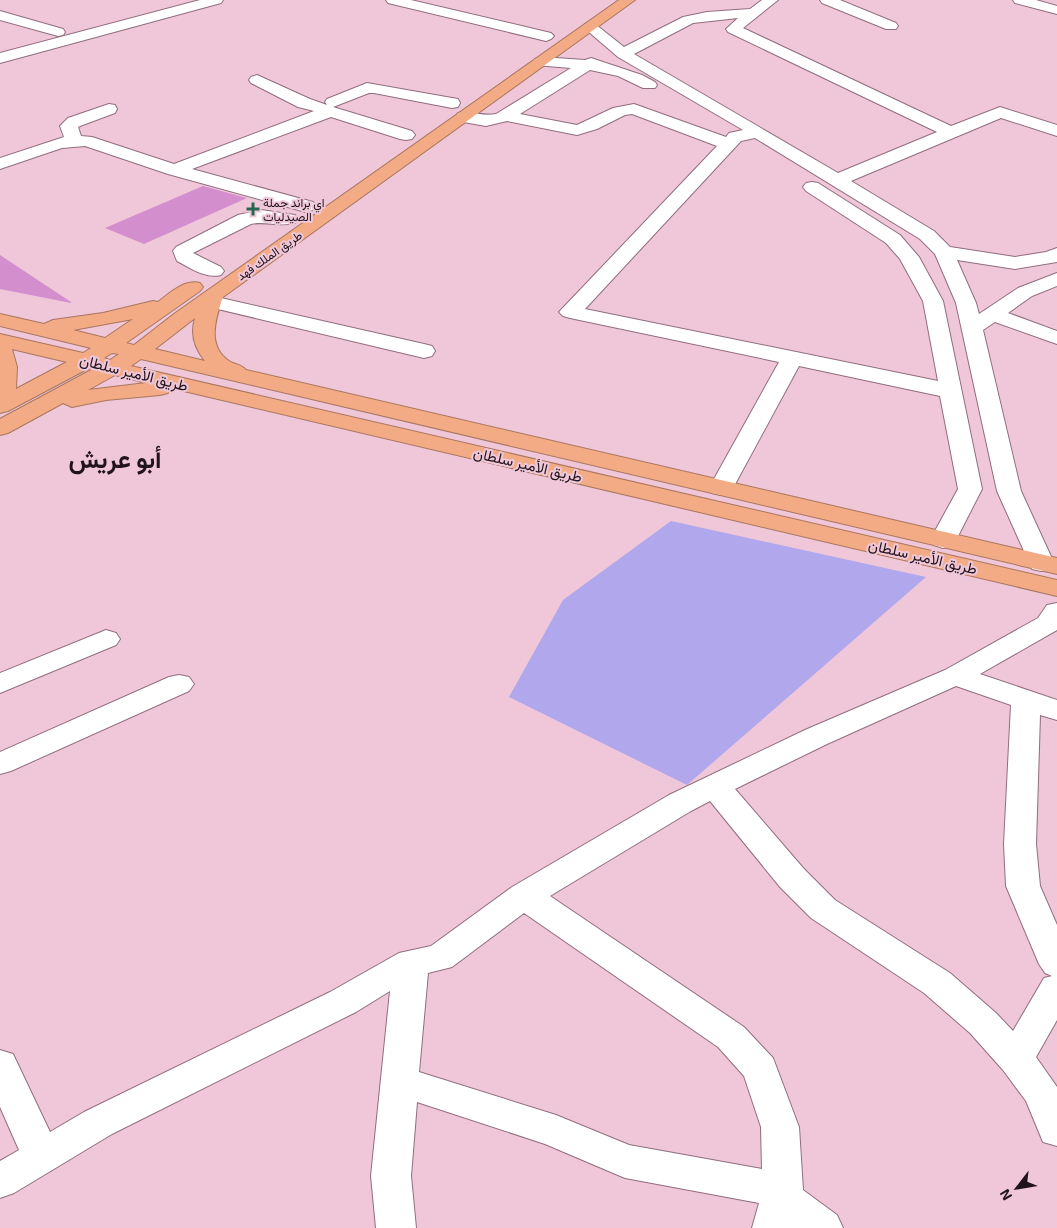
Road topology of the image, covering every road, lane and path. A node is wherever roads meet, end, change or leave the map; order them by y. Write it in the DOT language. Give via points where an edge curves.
graph roads {
  1 [pos="174,0"];
  2 [pos="216,0"];
  3 [pos="393,0"];
  4 [pos="451,0"];
  5 [pos="628,0"];
  6 [pos="768,0"];
  7 [pos="827,0"];
  8 [pos="1020,0"];
  9 [pos="433,9"];
  10 [pos="1057,10"];
  11 [pos="753,13"];
  12 [pos="0,15"];
  13 [pos="891,26"];
  14 [pos="590,27"];
  15 [pos="554,28"];
  16 [pos="58,32"];
  17 [pos="0,48"];
  18 [pos="620,51"];
  19 [pos="536,54"];
  20 [pos="0,58"];
  21 [pos="589,64"];
  22 [pos="257,80"];
  23 [pos="468,92"];
  24 [pos="331,107"];
  25 [pos="109,109"];
  26 [pos="458,110"];
  27 [pos="505,116"];
  28 [pos="1057,131"];
  29 [pos="757,132"];
  30 [pos="952,133"];
  31 [pos="406,135"];
  32 [pos="732,140"];
  33 [pos="74,141"];
  34 [pos="391,146"];
  35 [pos="0,164"];
  36 [pos="174,170"];
  37 [pos="836,180"];
  38 [pos="321,195"];
  39 [pos="306,206"];
  40 [pos="288,219"];
  41 [pos="267,234"];
  42 [pos="944,252"];
  43 [pos="1057,254"];
  44 [pos="222,266"];
  45 [pos="1057,279"];
  46 [pos="188,290"];
  47 [pos="213,298"];
  48 [pos="992,314"];
  49 [pos="0,320"];
  50 [pos="28,327"];
  51 [pos="972,328"];
  52 [pos="1057,338"];
  53 [pos="0,340"];
  54 [pos="0,346"];
  55 [pos="424,351"];
  56 [pos="138,352"];
  57 [pos="111,357"];
  58 [pos="792,358"];
  59 [pos="86,360"];
  60 [pos="255,380"];
  61 [pos="191,386"];
  62 [pos="951,391"];
  63 [pos="0,404"];
  64 [pos="32,411"];
  65 [pos="0,428"];
  66 [pos="959,435"];
  67 [pos="997,437"];
  68 [pos="721,488"];
  69 [pos="943,540"];
  70 [pos="1049,565"];
  71 [pos="1057,588"];
  72 [pos="1057,611"];
  73 [pos="106,639"];
  74 [pos="954,676"];
  75 [pos="0,684"];
  76 [pos="179,684"];
  77 [pos="1026,700"];
  78 [pos="1057,710"];
  79 [pos="0,764"];
  80 [pos="715,786"];
  81 [pos="524,896"];
  82 [pos="411,962"];
  83 [pos="1057,964"];
  84 [pos="1057,988"];
  85 [pos="1016,1058"];
  86 [pos="0,1065"];
  87 [pos="400,1081"];
  88 [pos="1057,1130"];
  89 [pos="42,1157"];
  90 [pos="0,1181"];
  91 [pos="779,1205"];
  92 [pos="396,1228"];
  93 [pos="823,1228"];
  1 -- 16 [label="street"];
  2 -- 20 [label="street"];
  3 -- 9 [label="street"];
  4 -- 9 [label="street"];
  4 -- 15 [label="street"];
  5 -- 14 [label="highway, طريق الملك فهد"];
  6 -- 11 [label="street"];
  7 -- 13 [label="street"];
  8 -- 10 [label="street"];
  9 -- 15 [label="street"];
  11 -- 18 [label="street" via="696,18"];
  11 -- 30 [label="street" via="733,29"];
  12 -- 16 [label="street"];
  14 -- 18 [label="street"];
  14 -- 19 [label="highway, طريق الملك فهد"];
  15 -- 19 [label="highway, طريق الملك فهد"];
  16 -- 17 [label="street"];
  18 -- 21 [label="street"];
  18 -- 29 [label="street"];
  19 -- 21 [label="street"];
  19 -- 26 [label="highway, طريق الملك فهد"];
  21 -- 27 [label="street"];
  21 -- 32 [label="street" via="638,78"];
  22 -- 24 [label="street" via="304,103"];
  23 -- 26 [label="highway, طريق الملك فهد"];
  24 -- 26 [label="street" via="367,88 374,88"];
  24 -- 31 [label="street"];
  24 -- 36 [label="street"];
  25 -- 33 [label="street" via="69,126"];
  26 -- 27 [label="street" via="486,121"];
  26 -- 31 [label="highway, طريق الملك فهد" via="425,122"];
  26 -- 47 [label="highway, طريق الملك فهد"];
  27 -- 32 [label="street" via="577,130 623,110 634,109"];
  28 -- 30 [label="street" via="1000,112"];
  29 -- 32 [label="street"];
  29 -- 37 [label="street"];
  30 -- 37 [label="street"];
  31 -- 34 [label="highway, طريق الملك فهد"];
  32 -- 58 [label="street" via="570,312"];
  32 -- 62 [label="street" via="893,239 909,257 933,301"];
  33 -- 35 [label="street" via="60,142"];
  33 -- 36 [label="street"];
  36 -- 39 [label="street"];
  37 -- 42 [label="street" via="927,235"];
  38 -- 39 [label="highway, طريق الملك فهد"];
  39 -- 40 [label="highway, طريق الملك فهد"];
  40 -- 41 [label="highway, طريق الملك فهد"];
  40 -- 44 [label="street" via="261,216 245,219 183,251 184,257"];
  42 -- 43 [label="street" via="1015,263"];
  42 -- 51 [label="street" via="966,303"];
  44 -- 46 [label="highway, طريق الملك فهد"];
  45 -- 48 [label="street" via="1025,292"];
  46 -- 50 [label="highway" via="157,306 122,316 68,325"];
  46 -- 57 [label="highway, طريق الملك فهد"];
  47 -- 55 [label="street"];
  47 -- 56 [label="highway, طريق الملك فهد"];
  47 -- 60 [label="highway" via="204,321 204,339 209,352 220,365"];
  48 -- 51 [label="street"];
  48 -- 52 [label="street"];
  49 -- 50 [label="highway, طريق الأمير سلطان"];
  50 -- 57 [label="highway, طريق الأمير سلطان"];
  51 -- 67 [label="street"];
  53 -- 59 [label="highway, طريق الأمير سلطان"];
  54 -- 63 [label="highway" via="6,358 8,376"];
  56 -- 57 [label="highway, طريق الأمير سلطان"];
  56 -- 60 [label="highway, طريق الأمير سلطان"];
  57 -- 59 [label="highway, طريق الأمير سلطان"];
  57 -- 61 [label="highway, طريق الأمير سلطان"];
  57 -- 64 [label="highway, طريق الملك فهد"];
  58 -- 62 [label="street"];
  58 -- 68 [label="street"];
  59 -- 63 [label="highway"];
  60 -- 68 [label="highway, طريق الأمير سلطان"];
  61 -- 64 [label="highway" via="106,393"];
  61 -- 71 [label="highway, طريق الأمير سلطان"];
  62 -- 66 [label="street"];
  64 -- 65 [label="highway, طريق الملك فهد"];
  66 -- 67 [label="street"];
  66 -- 69 [label="street" via="970,489"];
  67 -- 70 [label="street" via="1010,491"];
  68 -- 69 [label="highway, طريق الأمير سلطان"];
  69 -- 70 [label="highway, طريق الأمير سلطان"];
  72 -- 74 [label="street" via="1048,624"];
  73 -- 75 [label="street"];
  74 -- 77 [label="street"];
  74 -- 80 [label="street"];
  76 -- 79 [label="street"];
  77 -- 78 [label="street"];
  77 -- 83 [label="street" via="1020,844 1023,886"];
  80 -- 81 [label="street" via="680,803"];
  80 -- 85 [label="street" via="792,878 824,909 936,984 983,1023"];
  81 -- 82 [label="street" via="440,958"];
  81 -- 91 [label="street" via="731,1037 760,1069 780,1127"];
  82 -- 87 [label="street"];
  82 -- 89 [label="street" via="343,1002 98,1123"];
  84 -- 85 [label="street"];
  85 -- 88 [label="street" via="1041,1092"];
  86 -- 89 [label="street"];
  87 -- 91 [label="street" via="556,1131 625,1161"];
  87 -- 92 [label="street" via="391,1176"];
  89 -- 90 [label="street"];
  91 -- 93 [label="street"];
}
